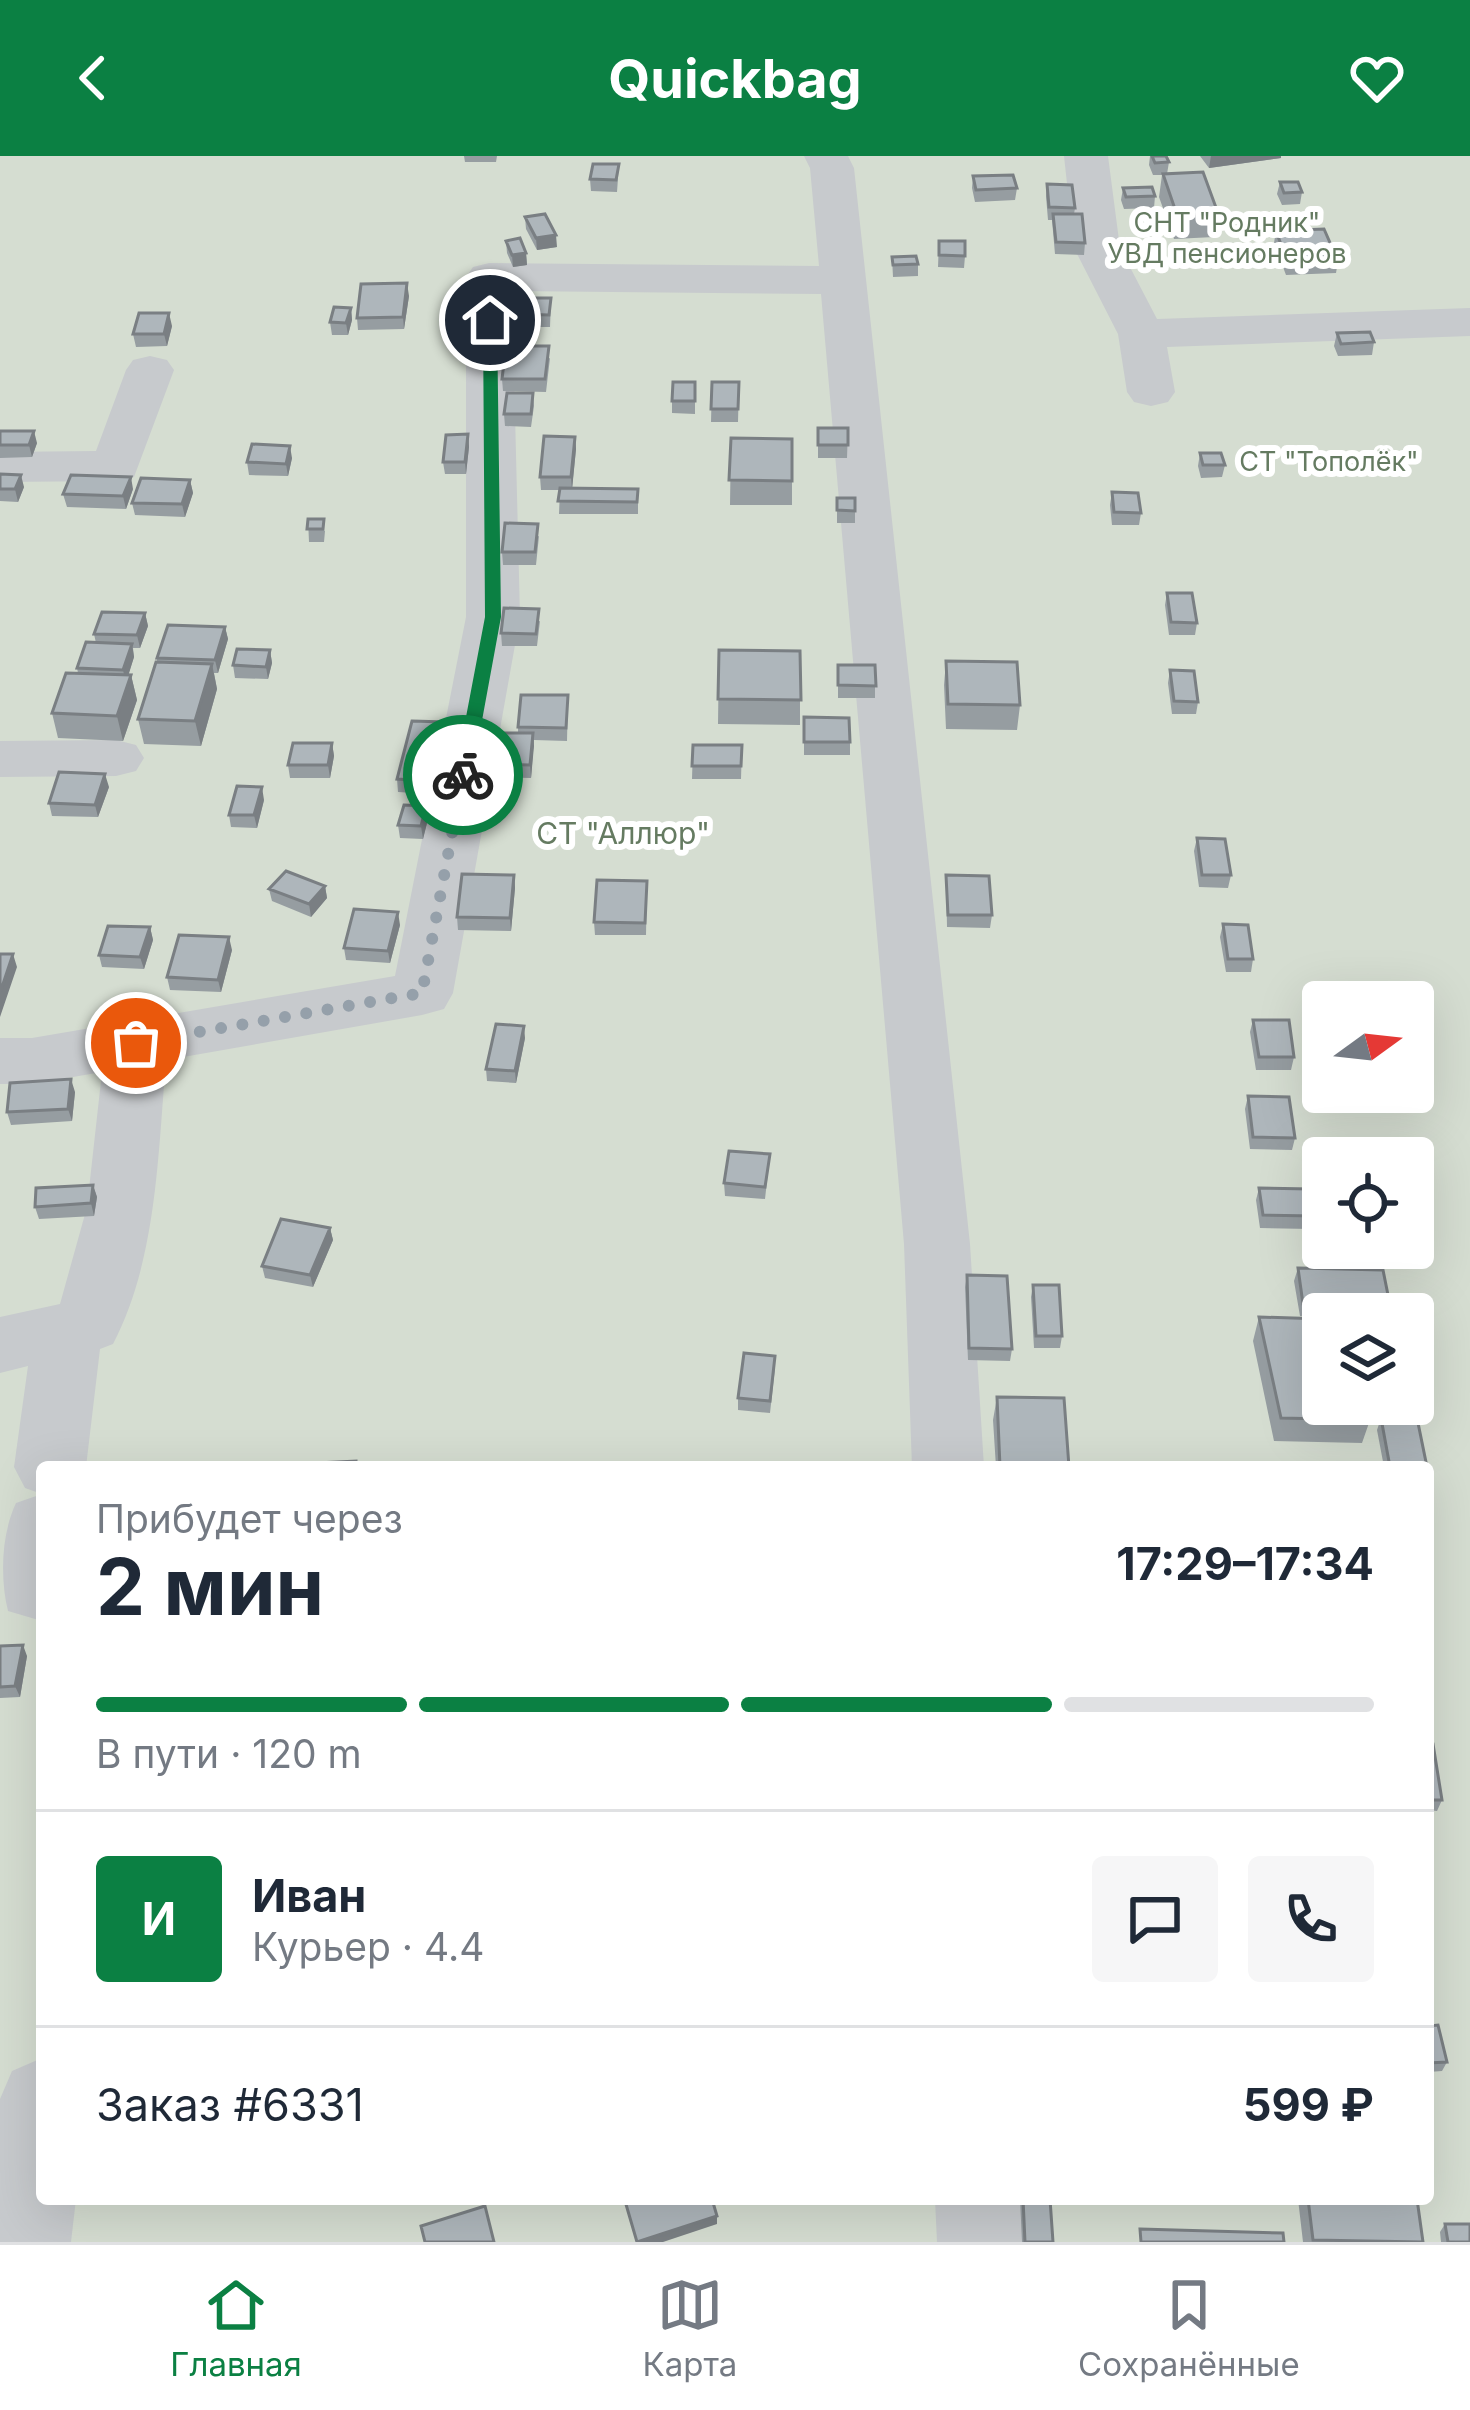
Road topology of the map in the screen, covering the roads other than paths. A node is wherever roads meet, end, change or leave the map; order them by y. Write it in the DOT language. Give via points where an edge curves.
graph roads {
  1 [pos="826,156"];
  2 [pos="1086,156"];
  3 [pos="840,280"];
  4 [pos="1470,322"];
  5 [pos="1141,334"];
  6 [pos="150,370"];
  7 [pos="1151,392"];
  8 [pos="0,467"];
  9 [pos="116,758"];
  10 [pos="0,759"];
  11 [pos="136,1043"];
  12 [pos="0,1061"];
  13 [pos="68,1330"];
  14 [pos="0,1345"];
  15 [pos="51,1461"];
  16 [pos="948,1461"];
  17 [pos="36,2157"];
  18 [pos="980,2205"];
  19 [pos="27,2242"];
  20 [pos="981,2242"];
  1 -- 3 [label="street"];
  2 -- 5 [label="street" via="1097,248"];
  3 -- 11 [label="street" via="489,277 493,617 422,993"];
  3 -- 16 [label="street" via="932,1197"];
  4 -- 5 [label="street"];
  5 -- 7 [label="street"];
  6 -- 8 [label="street" via="116,466"];
  9 -- 10 [label="street"];
  11 -- 12 [label="street"];
  11 -- 13 [label="street" via="120,1208 89,1325"];
  13 -- 14 [label="street"];
  13 -- 15 [label="street"];
  17 -- 19 [label="street"];
  18 -- 20 [label="street"];
}
